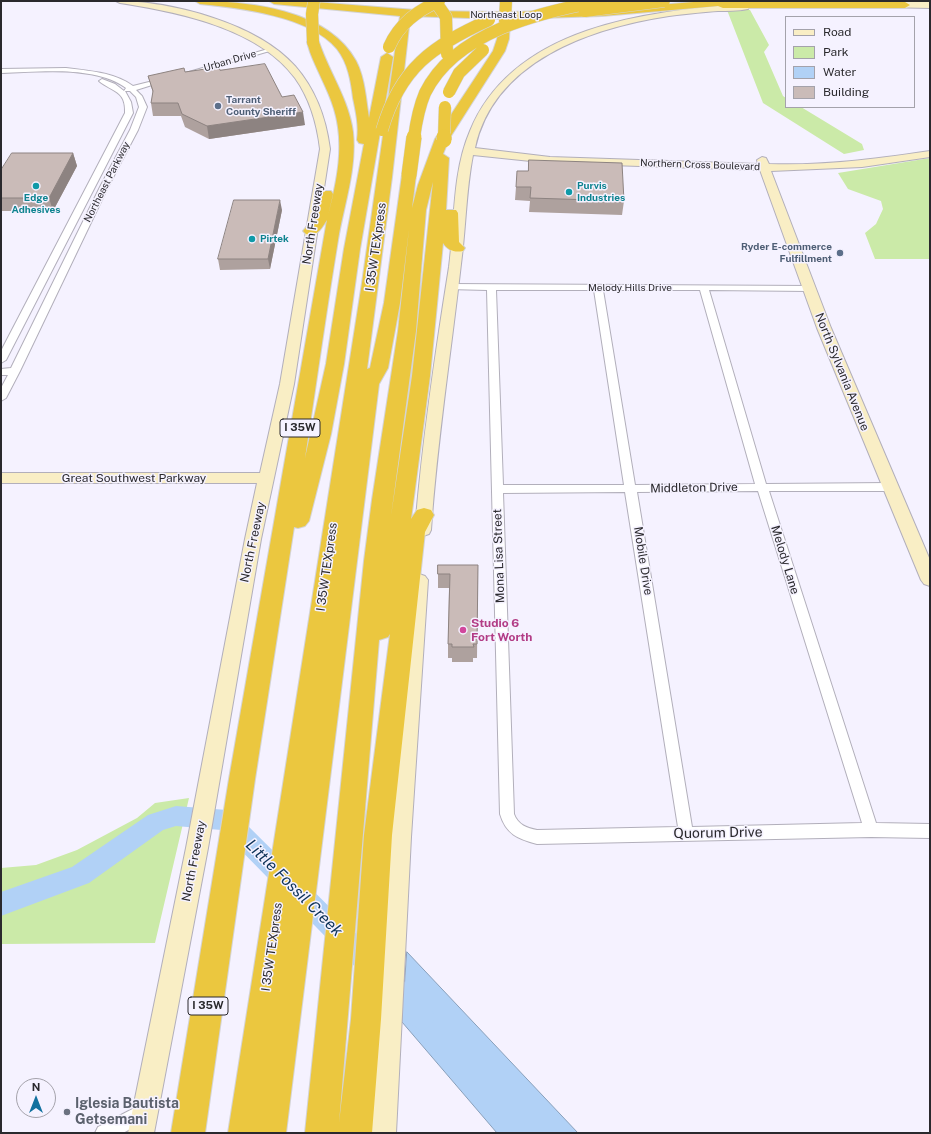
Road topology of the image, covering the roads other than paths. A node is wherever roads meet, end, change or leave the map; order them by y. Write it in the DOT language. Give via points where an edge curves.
graph roads {
  1 [pos="120,1"];
  2 [pos="200,1"];
  3 [pos="274,1"];
  4 [pos="314,1"];
  5 [pos="334,1"];
  6 [pos="406,1"];
  7 [pos="416,1"];
  8 [pos="435,1"];
  9 [pos="440,1"];
  10 [pos="506,1"];
  11 [pos="549,1"];
  12 [pos="601,1"];
  13 [pos="664,1"];
  14 [pos="738,1"];
  15 [pos="451,2"];
  16 [pos="930,4"];
  17 [pos="694,5"];
  18 [pos="905,5"];
  19 [pos="409,18"];
  20 [pos="270,50"];
  21 [pos="1,71"];
  22 [pos="1,75"];
  23 [pos="330,88"];
  24 [pos="132,89"];
  25 [pos="122,92"];
  26 [pos="471,94"];
  27 [pos="445,107"];
  28 [pos="930,146"];
  29 [pos="470,147"];
  30 [pos="930,154"];
  31 [pos="106,156"];
  32 [pos="120,156"];
  33 [pos="764,164"];
  34 [pos="360,210"];
  35 [pos="73,220"];
  36 [pos="88,220"];
  37 [pos="311,231"];
  38 [pos="457,248"];
  39 [pos="451,287"];
  40 [pos="491,288"];
  41 [pos="598,288"];
  42 [pos="704,288"];
  43 [pos="808,288"];
  44 [pos="1,360"];
  45 [pos="15,371"];
  46 [pos="1,372"];
  47 [pos="370,383"];
  48 [pos="1,398"];
  49 [pos="1,478"];
  50 [pos="266,482"];
  51 [pos="890,487"];
  52 [pos="1,488"];
  53 [pos="762,488"];
  54 [pos="631,489"];
  55 [pos="497,490"];
  56 [pos="336,508"];
  57 [pos="424,515"];
  58 [pos="930,580"];
  59 [pos="362,687"];
  60 [pos="243,775"];
  61 [pos="509,824"];
  62 [pos="299,829"];
  63 [pos="871,830"];
  64 [pos="930,831"];
  65 [pos="686,833"];
  66 [pos="285,929"];
  67 [pos="143,1122"];
  68 [pos="104,1133"];
  69 [pos="188,1133"];
  70 [pos="245,1133"];
  71 [pos="270,1133"];
  72 [pos="322,1133"];
  73 [pos="355,1133"];
  74 [pos="383,1133"];
  1 -- 20 [label="main road, North Freeway" via="169,9 193,16 245,36"];
  2 -- 34 [label="highway" via="248,6 291,18 326,35 344,51 354,70 366,131 357,202"];
  3 -- 17 [label="highway, Northeast Loop" via="362,11 459,15 581,14"];
  4 -- 23 [label="highway, North Freeway / I 35W, bridge" via="313,42"];
  5 -- 15 [label="highway"];
  6 -- 19 [label="highway, I 35W TEXpress"];
  7 -- 19 [label="highway, I 35W TEXpress"];
  8 -- 27 [label="highway, bridge" via="444,11 447,22"];
  9 -- 34 [label="highway, bridge" via="407,20 392,38"];
  10 -- 26 [label="highway, bridge" via="500,51"];
  11 -- 56 [label="highway, bridge" via="517,10 450,39 415,66 389,103 382,130 354,299 348,375 331,498"];
  12 -- 47 [label="highway, bridge" via="551,12 484,37 451,60 433,80 422,102 409,175 392,303 379,368"];
  13 -- 27 [label="highway, bridge" via="619,5 582,12 509,35 481,52 464,68 449,92"];
  14 -- 17 [label="highway, Northeast Loop"];
  16 -- 18 [label="main road"];
  17 -- 18 [label="highway"];
  18 -- 29 [label="main road" via="725,8 690,11 622,23 575,39 533,60 504,83 486,108"];
  19 -- 47 [label="highway, I 35W TEXpress"];
  19 -- 56 [label="highway, I 35W TEXpress"];
  20 -- 24 [label="street, Urban Drive"];
  20 -- 37 [label="main road, North Freeway" via="281,57 297,75 313,102 322,129 324,149"];
  21 -- 24 [label="street, Northeast Parkway" via="83,72 121,81"];
  22 -- 25 [label="street" via="84,77 107,83"];
  23 -- 37 [label="highway" via="328,94 333,138 332,164 320,220"];
  23 -- 60 [label="highway, North Freeway / I 35W" via="345,125 346,164 330,245"];
  24 -- 25 [label="street, Urban Drive"];
  24 -- 32 [label="street, Northeast Parkway" via="139,96 143,107"];
  25 -- 31 [label="street, Northeast Parkway" via="128,99 129,113"];
  26 -- 38 [label="highway" via="473,102 459,131 451,168 451,242"];
  26 -- 59 [label="highway" via="436,152 419,210 407,331 382,500"];
  27 -- 59 [label="highway, bridge" via="438,220 405,494 374,668"];
  28 -- 33 [label="main road, Northern Cross Boulevard" via="820,160"];
  29 -- 33 [label="main road, Northern Cross Boulevard" via="550,160 629,159"];
  29 -- 38 [label="main road"];
  30 -- 33 [label="main road, Northern Cross Boulevard" via="832,166"];
  31 -- 32 [label="street"];
  31 -- 35 [label="street, Northeast Parkway"];
  32 -- 36 [label="street, Northeast Parkway"];
  33 -- 43 [label="main road, North Sylvania Avenue"];
  34 -- 60 [label="highway" via="335,364 295,531 258,754"];
  35 -- 36 [label="street"];
  35 -- 44 [label="street, Northeast Parkway"];
  36 -- 45 [label="street, Northeast Parkway"];
  37 -- 50 [label="main road, North Freeway" via="287,384"];
  38 -- 39 [label="main road"];
  39 -- 40 [label="street, Melody Hills Drive"];
  39 -- 57 [label="main road"];
  40 -- 41 [label="street, Melody Hills Drive"];
  40 -- 55 [label="street, Mona Lisa Street"];
  41 -- 42 [label="street, Melody Hills Drive"];
  41 -- 54 [label="street, Mobile Drive"];
  42 -- 43 [label="street, Melody Hills Drive"];
  42 -- 53 [label="street, Melody Lane"];
  43 -- 51 [label="main road, North Sylvania Avenue"];
  45 -- 46 [label="street"];
  45 -- 48 [label="street, Northeast Parkway"];
  47 -- 62 [label="highway, I 35W TEXpress" via="327,693"];
  49 -- 50 [label="main road, Great Southwest Parkway"];
  50 -- 52 [label="main road, Great Southwest Parkway"];
  50 -- 67 [label="main road, North Freeway" via="250,554 197,848"];
  51 -- 53 [label="street, Middleton Drive"];
  51 -- 58 [label="main road, North Sylvania Avenue"];
  53 -- 54 [label="street, Middleton Drive"];
  53 -- 63 [label="street, Melody Lane"];
  54 -- 55 [label="street, Middleton Drive"];
  54 -- 65 [label="street, Mobile Drive"];
  55 -- 61 [label="street, Mona Lisa Street"];
  56 -- 62 [label="highway, I 35W TEXpress"];
  57 -- 73 [label="highway" via="414,532 378,836 366,1019"];
  57 -- 74 [label="main road" via="400,837"];
  59 -- 72 [label="highway"];
  60 -- 69 [label="highway, North Freeway / I 35W"];
  61 -- 65 [label="street, Quorum Drive" via="521,833 537,837"];
  62 -- 66 [label="highway, I 35W TEXpress"];
  63 -- 64 [label="street, Quorum Drive"];
  63 -- 65 [label="street, Quorum Drive"];
  66 -- 70 [label="highway, I 35W TEXpress"];
  66 -- 71 [label="highway, I 35W TEXpress"];
  67 -- 68 [label="street"];
}
